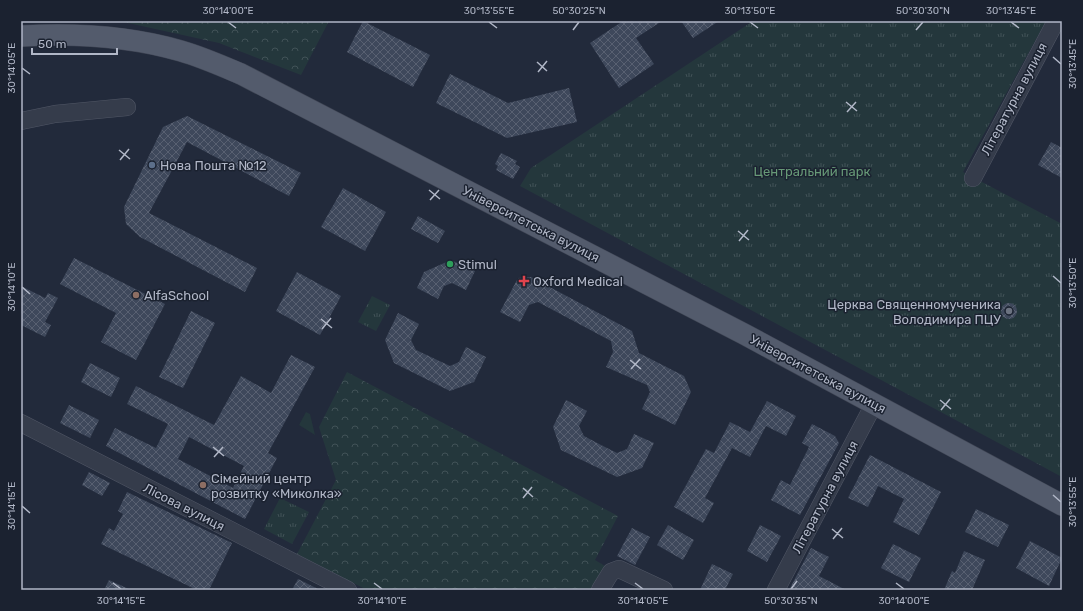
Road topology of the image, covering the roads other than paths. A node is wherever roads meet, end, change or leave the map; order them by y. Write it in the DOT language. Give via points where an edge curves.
graph roads {
  1 [pos="1056,21"];
  2 [pos="21,36"];
  3 [pos="127,107"];
  4 [pos="21,121"];
  5 [pos="972,178"];
  6 [pos="874,404"];
  7 [pos="21,423"];
  8 [pos="1062,505"];
  9 [pos="348,590"];
  10 [pos="600,590"];
  11 [pos="664,590"];
  12 [pos="776,590"];
  1 -- 5 [label="street, Літературна вулиця"];
  2 -- 6 [label="main road, Університетська вулиця" via="80,35 124,40 181,51 241,74 550,232"];
  3 -- 4 [label="street" via="55,114"];
  6 -- 8 [label="main road, Університетська вулиця"];
  6 -- 12 [label="street, Літературна вулиця"];
  7 -- 9 [label="street, Лісова вулиця"];
  10 -- 11 [label="street" via="611,572 619,569"];
}
